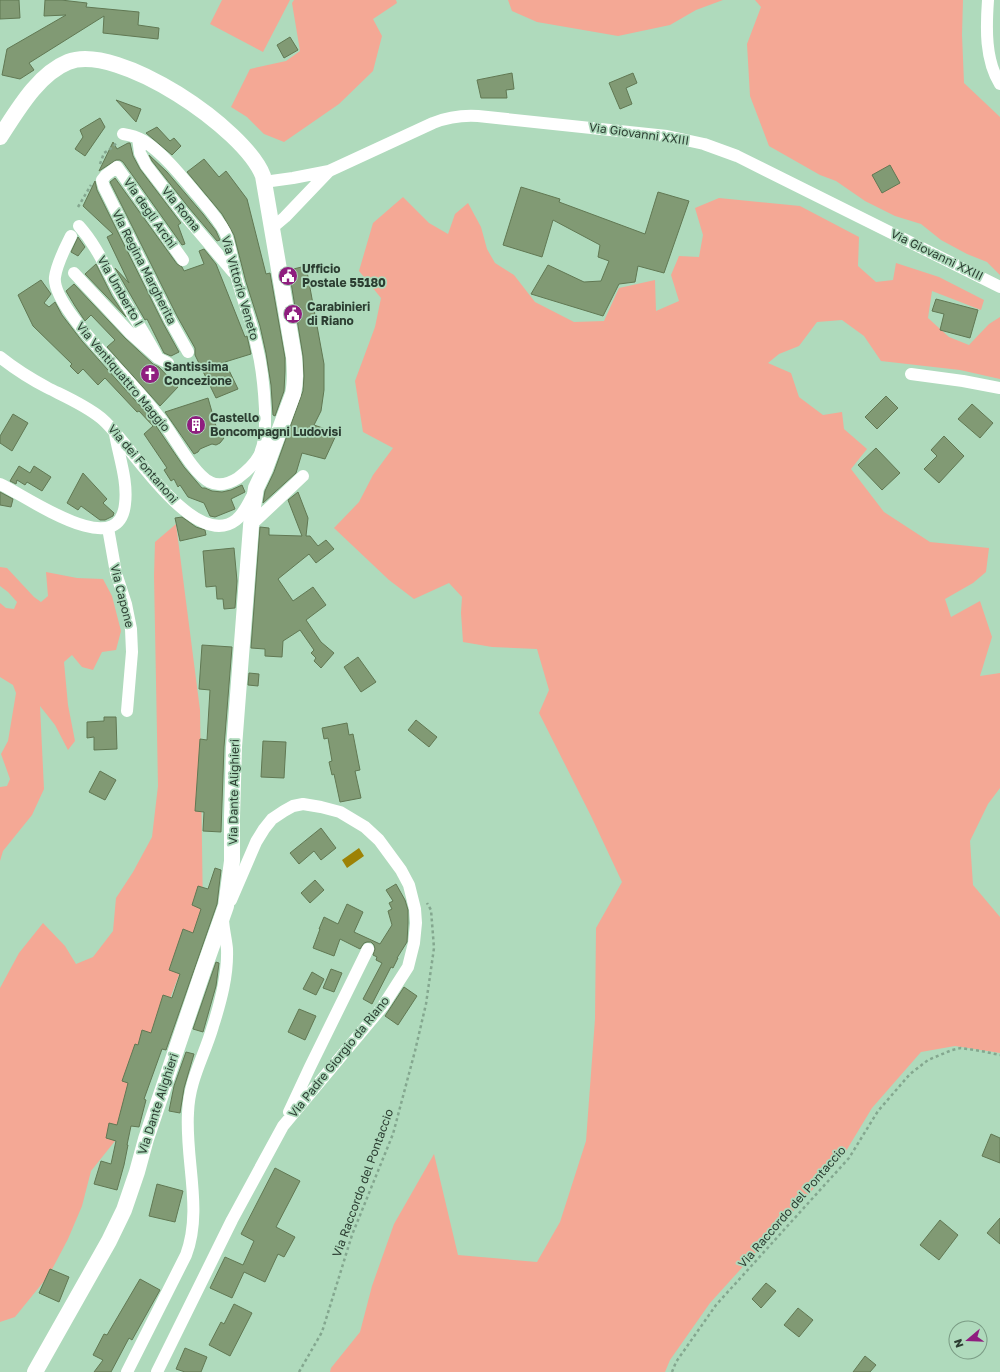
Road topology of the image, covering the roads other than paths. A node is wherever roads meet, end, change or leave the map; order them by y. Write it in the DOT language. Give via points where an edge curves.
graph roads {
  1 [pos="988,0"];
  2 [pos="1000,84"];
  3 [pos="123,134"];
  4 [pos="0,137"];
  5 [pos="138,138"];
  6 [pos="118,167"];
  7 [pos="329,171"];
  8 [pos="264,182"];
  9 [pos="80,226"];
  10 [pos="272,228"];
  11 [pos="71,236"];
  12 [pos="183,260"];
  13 [pos="74,273"];
  14 [pos="236,275"];
  15 [pos="1000,287"];
  16 [pos="188,352"];
  17 [pos="0,357"];
  18 [pos="911,374"];
  19 [pos="1000,388"];
  20 [pos="114,430"];
  21 [pos="266,446"];
  22 [pos="303,476"];
  23 [pos="0,484"];
  24 [pos="256,488"];
  25 [pos="250,526"];
  26 [pos="108,528"];
  27 [pos="127,711"];
  28 [pos="222,919"];
  29 [pos="368,949"];
  30 [pos="283,1126"];
  31 [pos="35,1372"];
  32 [pos="127,1372"];
  33 [pos="157,1372"];
  1 -- 2 [label="street" via="989,54"];
  3 -- 5 [label="street, Via Vittorio Veneto"];
  4 -- 8 [label="main road, Via Dante Alighieri" via="24,101 50,73 74,60 97,59 147,78 195,105 230,133 250,154"];
  5 -- 14 [label="street, Via Roma" via="140,152 146,165"];
  5 -- 14 [label="street, Via Vittorio Veneto" via="173,167 220,225 228,240"];
  6 -- 12 [label="street, Via degli Archi"];
  6 -- 16 [label="street, Via Regina Margherita" via="102,180 104,187"];
  7 -- 8 [label="street, Via Giovanni XXIII"];
  7 -- 10 [label="street, Via Giovanni XXIII"];
  7 -- 15 [label="street, Via Giovanni XXIII" via="433,122 462,116 668,136 704,144 737,156"];
  8 -- 10 [label="main road, Via Dante Alighieri"];
  9 -- 13 [label="street, Via Umberto I" via="94,244 119,291 163,360 130,333"];
  10 -- 21 [label="main road, Via Dante Alighieri" via="294,357 295,377 293,394"];
  11 -- 21 [label="street, Via Ventiquattro Maggio" via="55,277 59,295 88,336 161,420 201,475 217,484 231,482 252,466"];
  14 -- 21 [label="street, Via Vittorio Veneto" via="254,332 260,362"];
  17 -- 20 [label="street, Via dei Fontanoni" via="33,380 95,413"];
  18 -- 19 [label="street"];
  20 -- 24 [label="street, Via dei Fontanoni" via="170,498 203,522 226,525 233,522 241,515"];
  20 -- 26 [label="street" via="124,481 125,504 118,522"];
  21 -- 24 [label="main road, Via Dante Alighieri"];
  22 -- 25 [label="street"];
  23 -- 26 [label="street" via="78,524 96,529"];
  24 -- 25 [label="main road, Via Dante Alighieri"];
  25 -- 28 [label="main road, Via Dante Alighieri" via="234,747 232,861 229,893"];
  26 -- 27 [label="street, Via Capone" via="116,573 131,630 132,652"];
  28 -- 30 [label="street, Via Padre Giorgio da Riano" via="251,852 264,829 278,814 298,805 308,804 336,810 366,828 379,840 401,870 411,892 415,909 415,935 404,973 373,1020"];
  28 -- 31 [label="main road, Via Dante Alighieri" via="124,1210"];
  28 -- 32 [label="street" via="227,947 226,975 213,1027 193,1080 188,1106 193,1211 191,1240 186,1255"];
  29 -- 30 [label="street"];
  30 -- 33 [label="street, Via Padre Giorgio da Riano" via="232,1220"];
}
